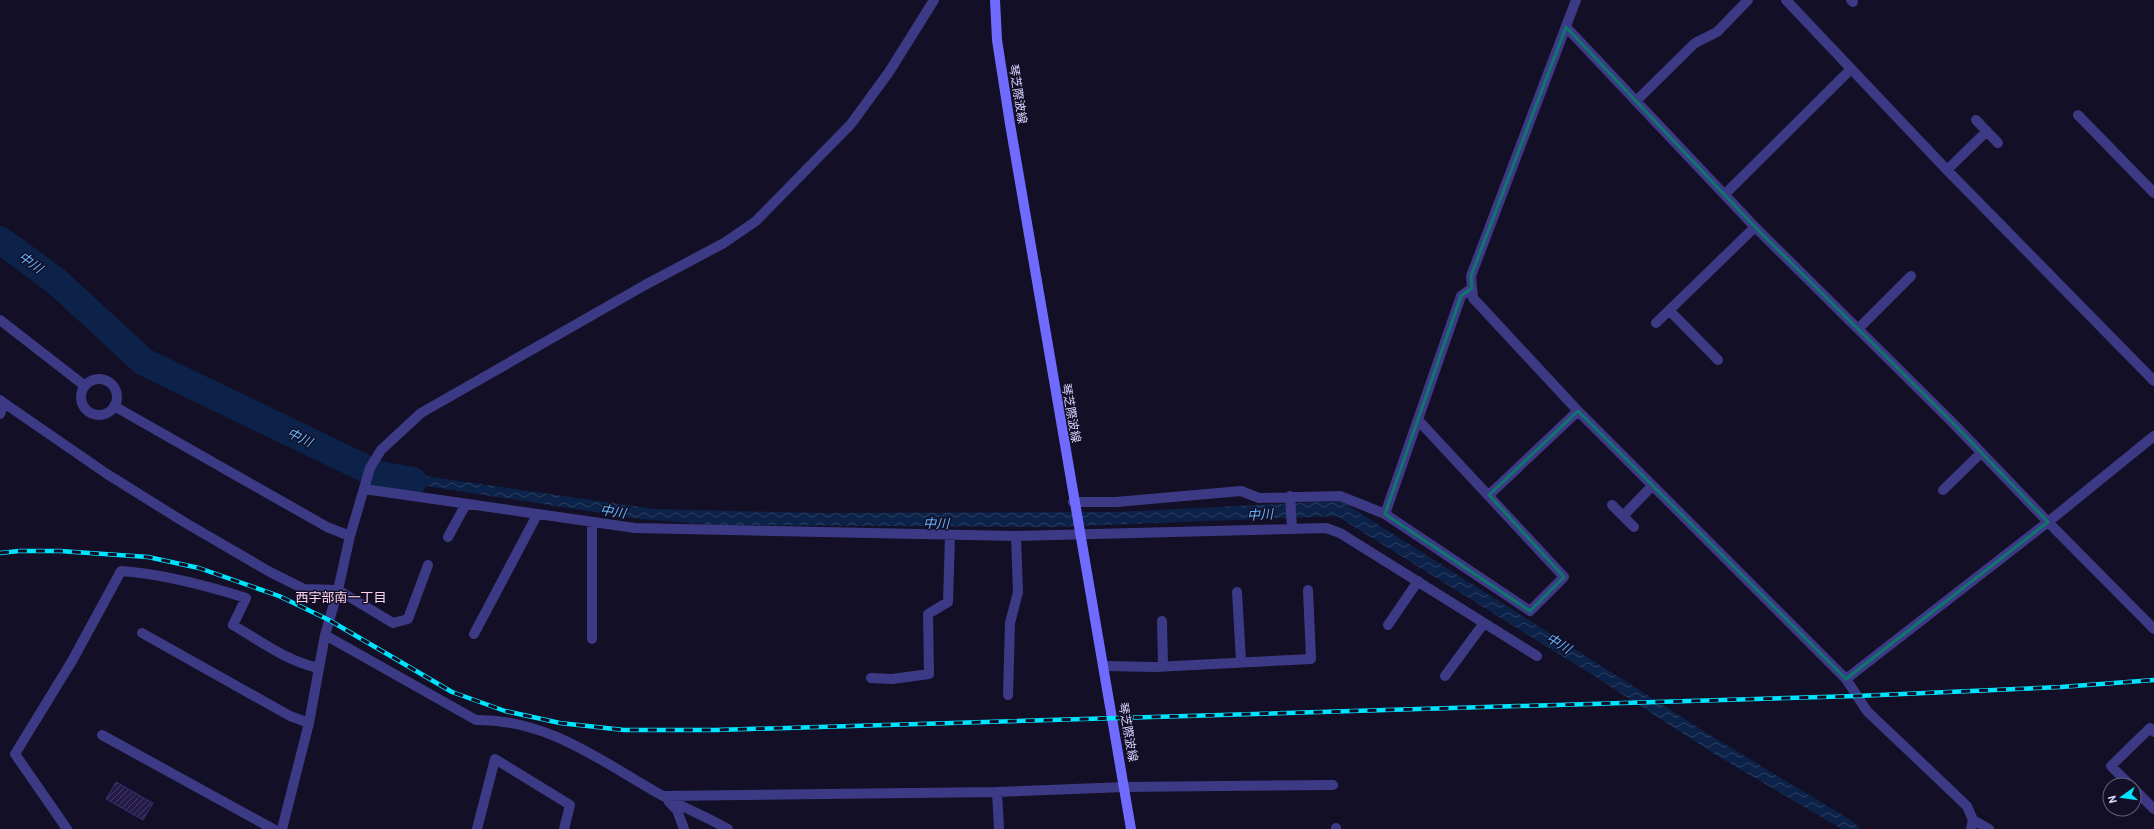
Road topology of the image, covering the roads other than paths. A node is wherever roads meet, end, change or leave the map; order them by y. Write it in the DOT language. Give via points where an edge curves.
graph roads {
  1 [pos="934,0"];
  2 [pos="995,0"];
  3 [pos="1576,0"];
  4 [pos="1748,0"];
  5 [pos="1786,0"];
  6 [pos="1566,27"];
  7 [pos="1851,69"];
  8 [pos="1637,100"];
  9 [pos="2078,115"];
  10 [pos="1976,120"];
  11 [pos="1987,131"];
  12 [pos="1998,143"];
  13 [pos="1947,170"];
  14 [pos="2154,193"];
  15 [pos="1725,194"];
  16 [pos="1755,227"];
  17 [pos="1911,276"];
  18 [pos="1472,288"];
  19 [pos="1670,311"];
  20 [pos="0,320"];
  21 [pos="1656,323"];
  22 [pos="1858,329"];
  23 [pos="1718,360"];
  24 [pos="2154,381"];
  25 [pos="84,386"];
  26 [pos="2,402"];
  27 [pos="114,406"];
  28 [pos="1578,411"];
  29 [pos="0,414"];
  30 [pos="1419,421"];
  31 [pos="2154,436"];
  32 [pos="1981,453"];
  33 [pos="1652,486"];
  34 [pos="364,489"];
  35 [pos="1943,490"];
  36 [pos="1489,495"];
  37 [pos="1290,499"];
  38 [pos="466,504"];
  39 [pos="1074,504"];
  40 [pos="1612,505"];
  41 [pos="537,514"];
  42 [pos="1385,514"];
  43 [pos="1623,516"];
  44 [pos="592,522"];
  45 [pos="2048,522"];
  46 [pos="1291,525"];
  47 [pos="1634,527"];
  48 [pos="1079,532"];
  49 [pos="950,535"];
  50 [pos="350,536"];
  51 [pos="1016,536"];
  52 [pos="448,537"];
  53 [pos="428,565"];
  54 [pos="1418,581"];
  55 [pos="338,590"];
  56 [pos="1308,590"];
  57 [pos="1238,592"];
  58 [pos="1162,621"];
  59 [pos="1484,623"];
  60 [pos="1388,626"];
  61 [pos="2154,629"];
  62 [pos="142,633"];
  63 [pos="474,634"];
  64 [pos="325,635"];
  65 [pos="592,639"];
  66 [pos="1537,656"];
  67 [pos="1241,661"];
  68 [pos="1103,666"];
  69 [pos="1163,666"];
  70 [pos="319,668"];
  71 [pos="1445,676"];
  72 [pos="871,678"];
  73 [pos="1846,679"];
  74 [pos="1008,695"];
  75 [pos="309,723"];
  76 [pos="2154,732"];
  77 [pos="102,735"];
  78 [pos="2122,777"];
  79 [pos="1333,785"];
  80 [pos="1124,787"];
  81 [pos="997,792"];
  82 [pos="663,796"];
  83 [pos="2142,797"];
  84 [pos="2154,809"];
  85 [pos="1972,824"];
  86 [pos="67,829"];
  87 [pos="273,829"];
  88 [pos="282,829"];
  89 [pos="477,829"];
  90 [pos="564,829"];
  91 [pos="684,829"];
  92 [pos="728,829"];
  93 [pos="999,829"];
  94 [pos="1131,829"];
  95 [pos="1989,829"];
  1 -- 34 [label="street" via="889,72 851,124 756,221 724,243 421,413 381,450 370,468"];
  2 -- 39 [label="main road, 琴芝際波線" via="997,40 1010,124"];
  3 -- 6 [label="street"];
  4 -- 8 [label="street" via="1717,32 1695,43"];
  5 -- 7 [label="street"];
  6 -- 8 [label="street"];
  6 -- 18 [label="street" via="1471,276"];
  7 -- 13 [label="street"];
  7 -- 15 [label="street"];
  8 -- 15 [label="street"];
  9 -- 14 [label="street"];
  10 -- 11 [label="street"];
  11 -- 12 [label="street"];
  11 -- 13 [label="street"];
  13 -- 24 [label="street"];
  15 -- 16 [label="street"];
  16 -- 19 [label="street"];
  16 -- 22 [label="street"];
  17 -- 22 [label="street"];
  18 -- 28 [label="street" via="1473,298"];
  18 -- 30 [label="street" via="1461,296"];
  19 -- 21 [label="street"];
  19 -- 23 [label="street"];
  20 -- 25 [label="street"];
  22 -- 32 [label="street"];
  25 -- 27 [label="street" via="93,380 104,380 113,386 117,396"];
  25 -- 27 [label="street" via="81,397 84,408 94,415 106,414"];
  26 -- 29 [label="street"];
  26 -- 55 [label="street" via="114,478 270,572 304,589"];
  27 -- 50 [label="street" via="327,527"];
  28 -- 33 [label="street"];
  28 -- 36 [label="street"];
  30 -- 36 [label="street"];
  30 -- 42 [label="street"];
  31 -- 45 [label="street"];
  32 -- 35 [label="street"];
  32 -- 45 [label="street"];
  33 -- 43 [label="street"];
  33 -- 73 [label="street"];
  34 -- 38 [label="street"];
  34 -- 50 [label="street"];
  36 -- 42 [label="street" via="1564,577 1530,611"];
  37 -- 39 [label="street" via="1259,498 1241,491"];
  37 -- 42 [label="street" via="1340,496"];
  37 -- 46 [label="street"];
  38 -- 41 [label="street"];
  38 -- 52 [label="street"];
  39 -- 48 [label="main road, 琴芝際波線"];
  40 -- 43 [label="street"];
  41 -- 44 [label="street"];
  41 -- 63 [label="street"];
  43 -- 47 [label="street"];
  44 -- 49 [label="street" via="635,528 679,530"];
  44 -- 65 [label="street"];
  45 -- 61 [label="street"];
  45 -- 73 [label="street"];
  46 -- 48 [label="street"];
  46 -- 54 [label="street" via="1326,528 1340,533"];
  48 -- 51 [label="street"];
  48 -- 68 [label="main road, 琴芝際波線"];
  49 -- 51 [label="street"];
  49 -- 72 [label="street" via="948,602 928,614 929,674 892,679"];
  50 -- 55 [label="street"];
  51 -- 74 [label="street" via="1018,592 1010,623"];
  53 -- 55 [label="street" via="408,619 393,623"];
  54 -- 59 [label="street"];
  54 -- 60 [label="street"];
  55 -- 64 [label="street"];
  56 -- 67 [label="street" via="1311,659"];
  57 -- 67 [label="street"];
  58 -- 69 [label="street"];
  59 -- 66 [label="street"];
  59 -- 71 [label="street"];
  62 -- 75 [label="street" via="290,716"];
  64 -- 70 [label="street"];
  64 -- 82 [label="street" via="476,720 497,719 557,736"];
  67 -- 69 [label="street"];
  68 -- 69 [label="street"];
  68 -- 80 [label="main road, 琴芝際波線"];
  70 -- 75 [label="street"];
  70 -- 86 [label="street" via="305,665 233,625 246,598 157,574 121,571 72,661 15,754"];
  73 -- 85 [label="street" via="1867,711 1967,806"];
  75 -- 88 [label="street"];
  76 -- 78 [label="street" via="2150,728 2111,766"];
  77 -- 87 [label="street"];
  79 -- 80 [label="street"];
  80 -- 81 [label="street"];
  80 -- 94 [label="main road, 琴芝際波線"];
  81 -- 82 [label="street"];
  81 -- 93 [label="street"];
  82 -- 91 [label="street" via="677,810"];
  82 -- 92 [label="street"];
  83 -- 84 [label="street"];
  85 -- 95 [label="street"];
  89 -- 90 [label="street" via="496,758 570,805"];
}
